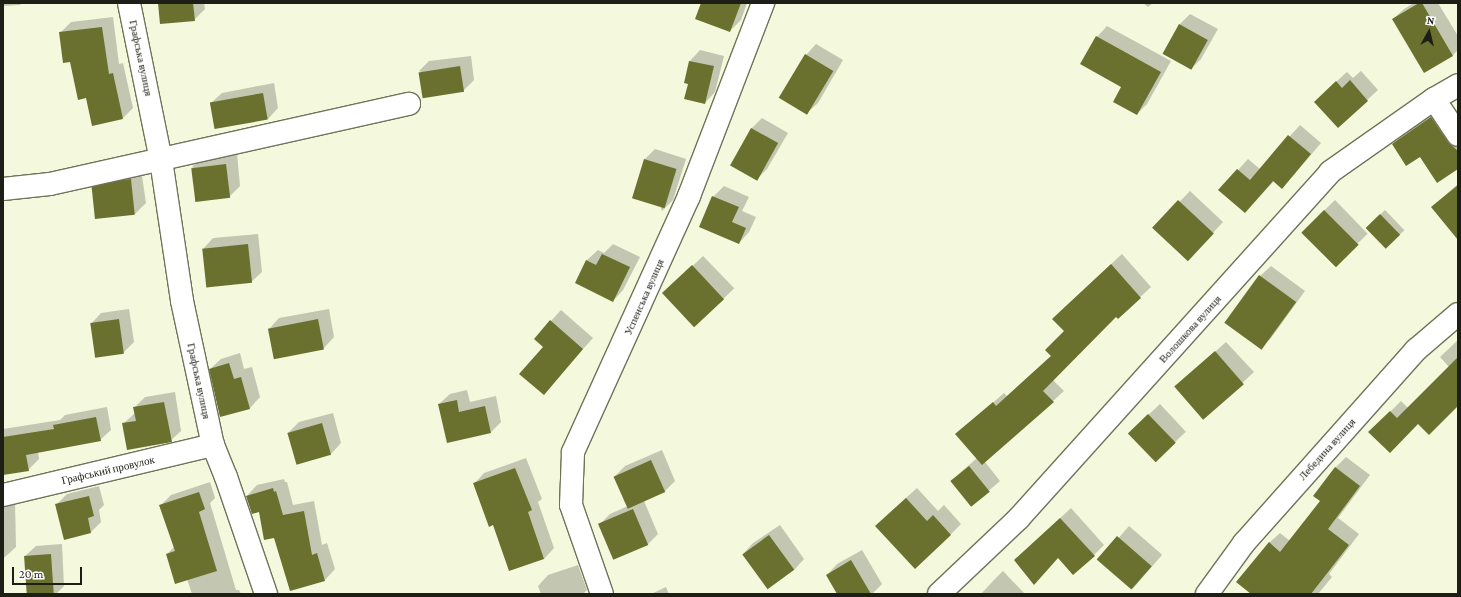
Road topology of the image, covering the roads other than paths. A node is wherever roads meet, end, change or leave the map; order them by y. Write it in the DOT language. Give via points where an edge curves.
graph roads {
  1 [pos="129,3"];
  2 [pos="763,3"];
  3 [pos="1458,85"];
  4 [pos="1434,98"];
  5 [pos="409,104"];
  6 [pos="1458,135"];
  7 [pos="161,160"];
  8 [pos="3,189"];
  9 [pos="1458,314"];
  10 [pos="213,445"];
  11 [pos="3,495"];
  12 [pos="266,594"];
  13 [pos="602,594"];
  14 [pos="939,594"];
  15 [pos="1207,594"];
  1 -- 7 [label="street, Графська вулиця"];
  2 -- 13 [label="street, Успенська вулиця" via="689,196 573,452 571,505"];
  3 -- 4 [label="street, Волошкова вулиця"];
  4 -- 6 [label="street"];
  4 -- 14 [label="street, Волошкова вулиця" via="1330,172 1019,518"];
  5 -- 7 [label="street"];
  7 -- 8 [label="street" via="50,184"];
  7 -- 10 [label="street, Графська вулиця" via="182,301"];
  9 -- 15 [label="street, Лебедина вулиця" via="1416,350 1244,543"];
  10 -- 11 [label="street, Графський провулок"];
  10 -- 12 [label="street, Графська вулиця"];
}
